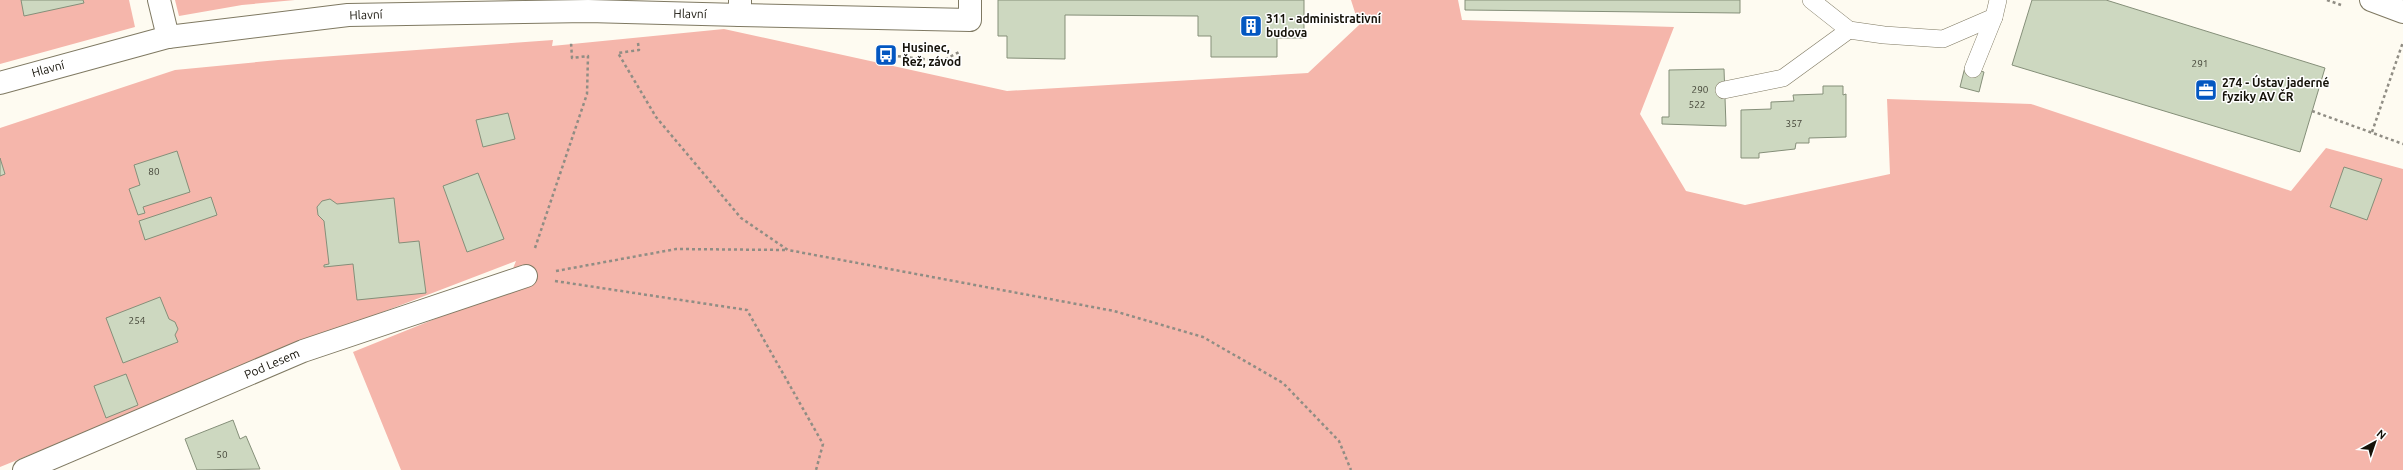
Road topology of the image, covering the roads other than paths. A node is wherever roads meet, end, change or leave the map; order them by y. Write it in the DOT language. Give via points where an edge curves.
graph roads {
  1 [pos="159,0"];
  2 [pos="970,0"];
  3 [pos="1811,0"];
  4 [pos="1998,0"];
  5 [pos="2370,0"];
  6 [pos="740,7"];
  7 [pos="2403,12"];
  8 [pos="1994,17"];
  9 [pos="1849,30"];
  10 [pos="168,37"];
  11 [pos="1973,69"];
  12 [pos="0,82"];
  13 [pos="1724,90"];
  14 [pos="526,276"];
  15 [pos="24,470"];
  1 -- 10 [label="street"];
  2 -- 6 [label="street, Hlavní" via="970,20"];
  3 -- 9 [label="lane"];
  4 -- 8 [label="lane"];
  5 -- 7 [label="street"];
  6 -- 10 [label="street, Hlavní" via="348,15"];
  8 -- 9 [label="lane" via="1943,39"];
  8 -- 11 [label="lane"];
  9 -- 13 [label="lane" via="1783,78"];
  10 -- 12 [label="street, Hlavní"];
  14 -- 15 [label="street, Pod Lesem" via="303,351"];
}
